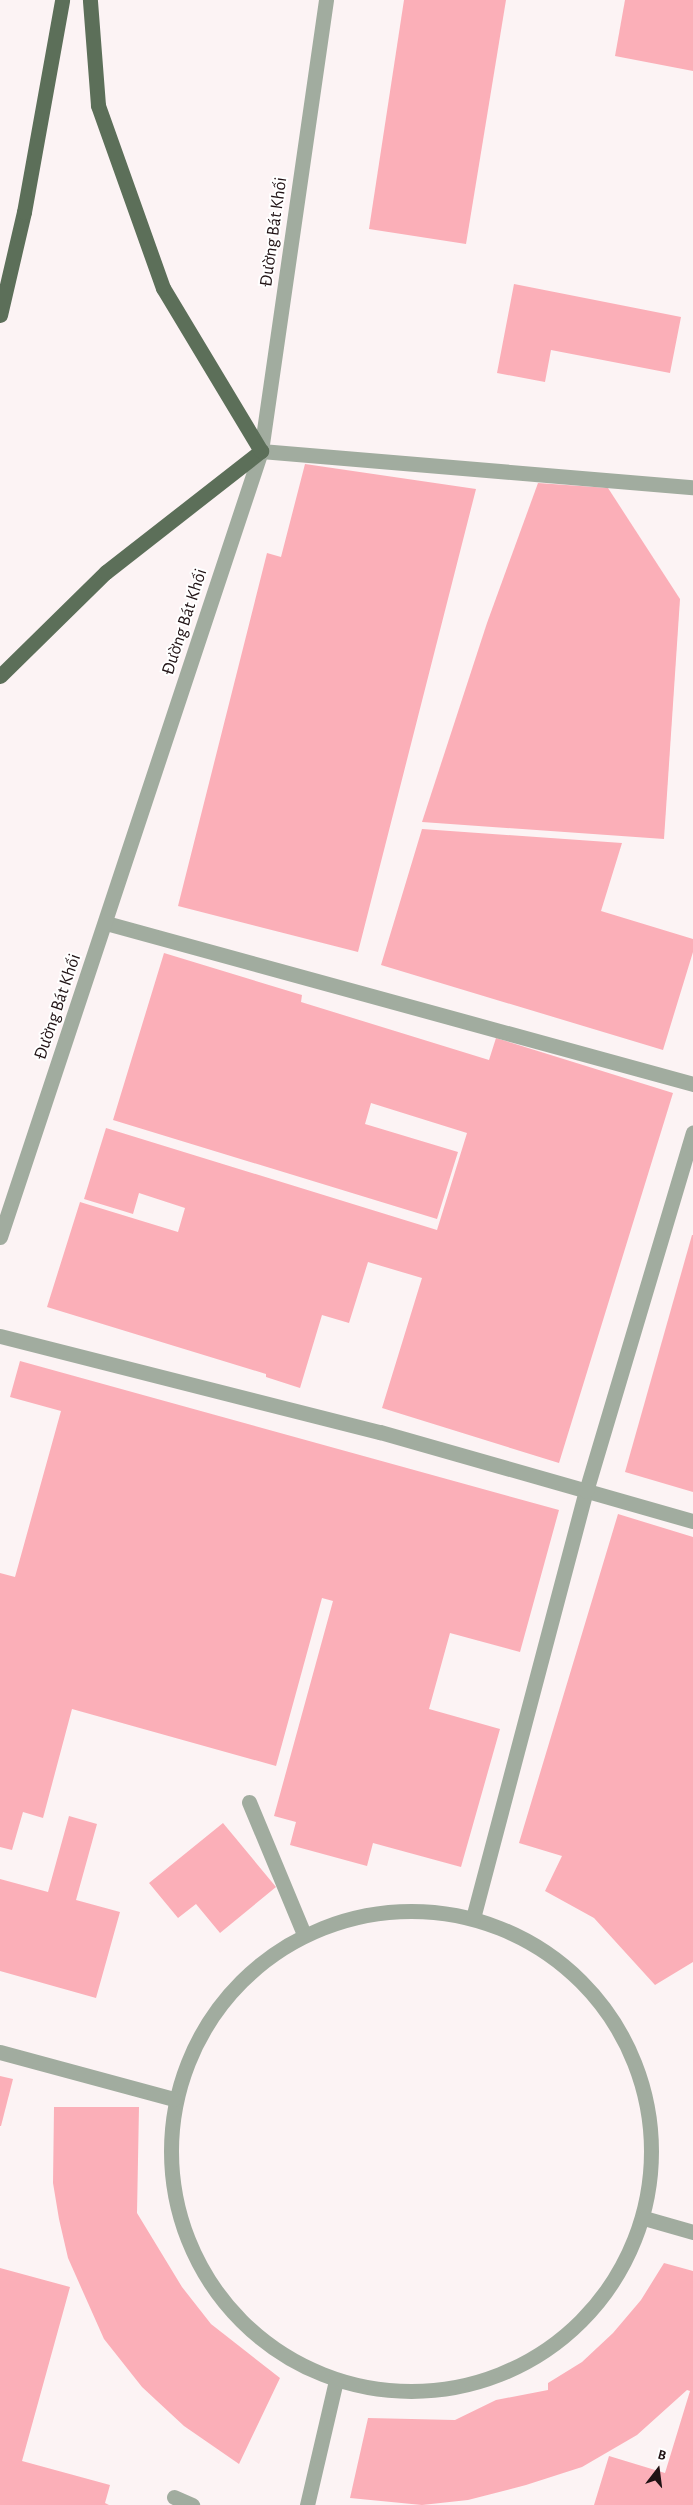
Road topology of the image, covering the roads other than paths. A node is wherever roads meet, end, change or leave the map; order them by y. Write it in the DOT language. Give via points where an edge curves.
graph roads {
  1 [pos="62,0"];
  2 [pos="90,0"];
  3 [pos="326,0"];
  4 [pos="0,315"];
  5 [pos="261,451"];
  6 [pos="693,487"];
  7 [pos="0,676"];
  8 [pos="106,923"];
  9 [pos="693,1084"];
  10 [pos="693,1133"];
  11 [pos="0,1237"];
  12 [pos="0,1336"];
  13 [pos="586,1491"];
  14 [pos="693,1521"];
  15 [pos="249,1802"];
  16 [pos="473,1918"];
  17 [pos="304,1934"];
  18 [pos="0,2052"];
  19 [pos="174,2099"];
  20 [pos="644,2218"];
  21 [pos="693,2232"];
  22 [pos="336,2380"];
  23 [pos="174,2497"];
  24 [pos="192,2505"];
  25 [pos="307,2505"];
  1 -- 4 [label="main road" via="24,212"];
  2 -- 5 [label="main road" via="98,105 163,288"];
  3 -- 5 [label="street, Đường Bát Khối"];
  5 -- 6 [label="street"];
  5 -- 7 [label="main road" via="106,572"];
  5 -- 8 [label="street, Đường Bát Khối"];
  8 -- 9 [label="street"];
  8 -- 11 [label="street, Đường Bát Khối"];
  10 -- 13 [label="street"];
  12 -- 13 [label="street" via="380,1432"];
  13 -- 14 [label="street"];
  13 -- 16 [label="street"];
  15 -- 17 [label="street"];
  16 -- 17 [label="street" via="416,1910 358,1915"];
  16 -- 20 [label="street" via="543,1949 600,2001 638,2067 653,2142"];
  17 -- 19 [label="street" via="244,1975 200,2032"];
  18 -- 19 [label="street"];
  19 -- 22 [label="street" via="169,2169 185,2238 220,2300 272,2349"];
  20 -- 21 [label="street"];
  20 -- 22 [label="street" via="618,2277 577,2327 524,2364 464,2386 408,2391"];
  22 -- 25 [label="street"];
  23 -- 24 [label="street"];
}
